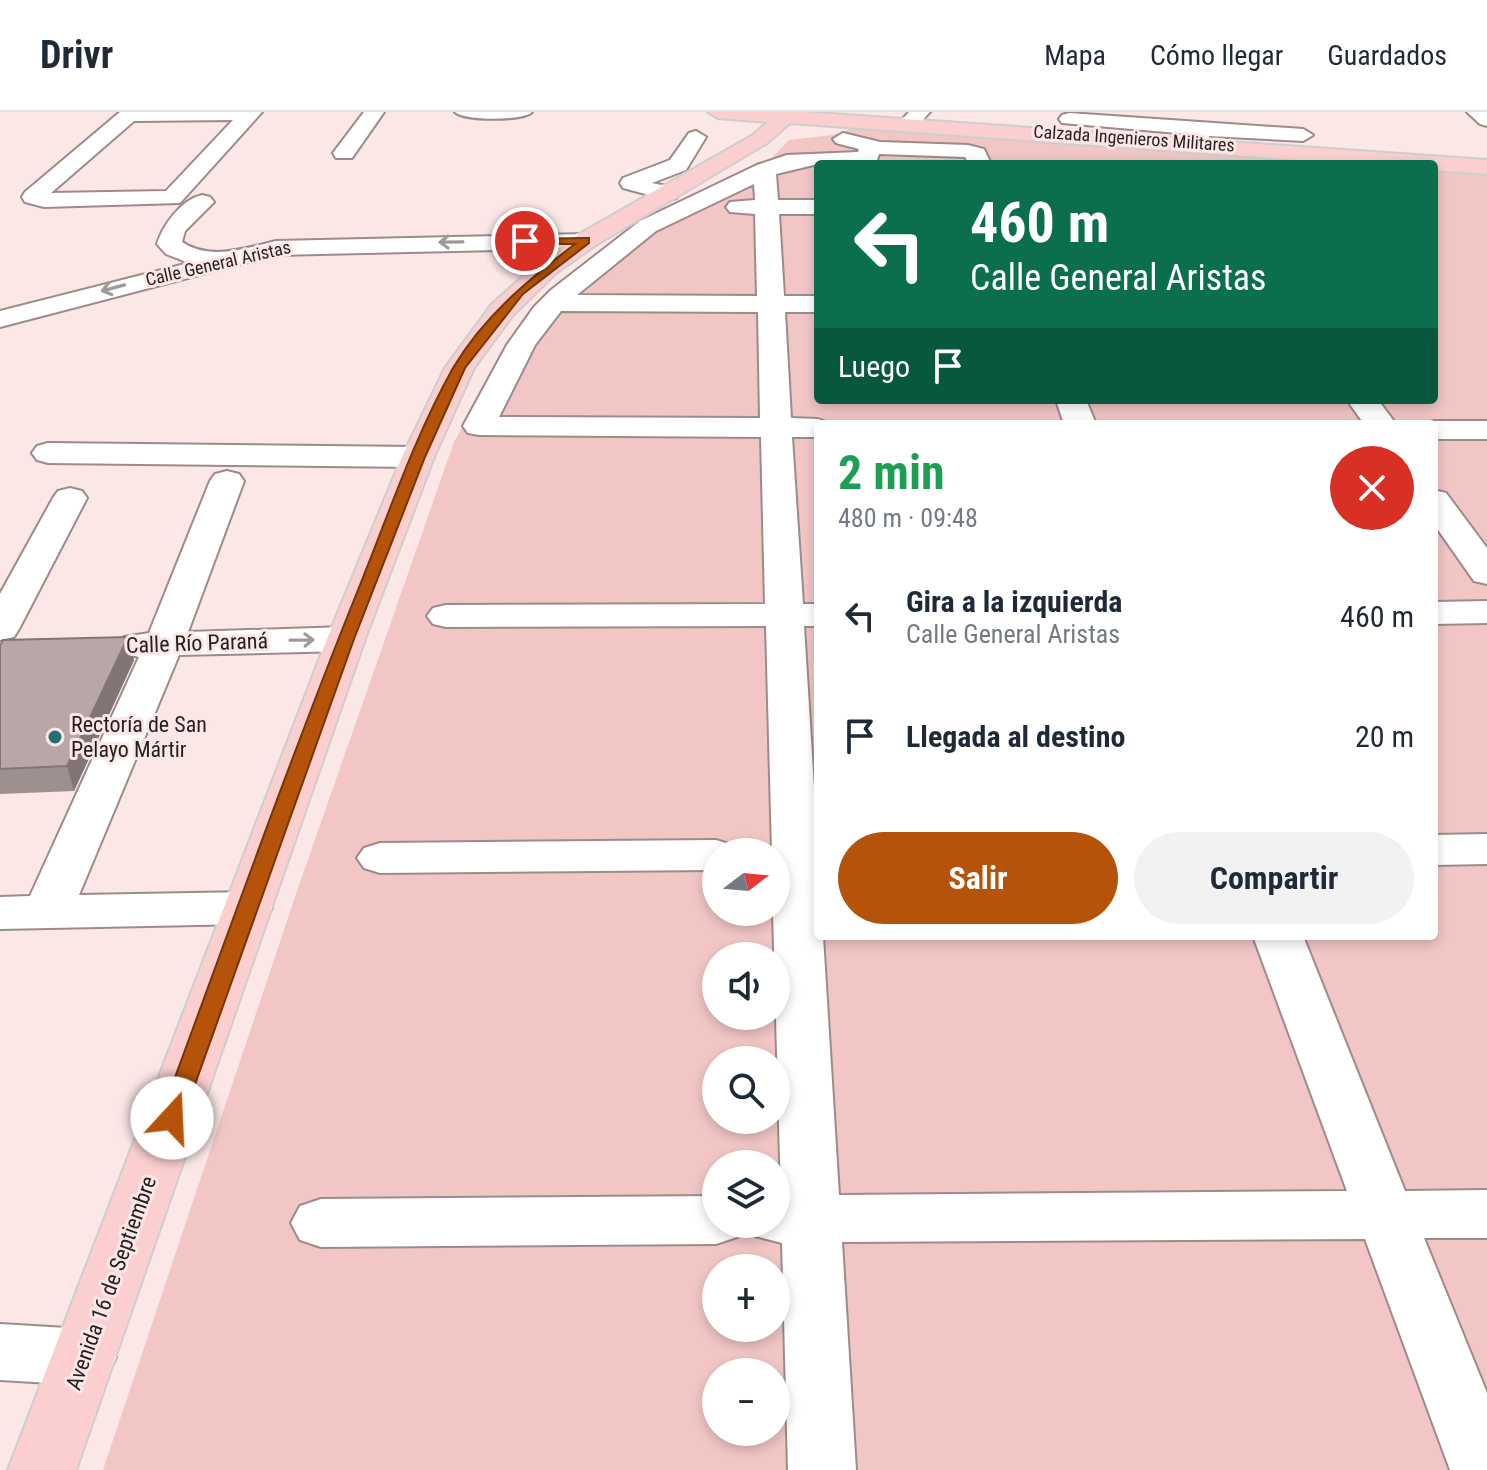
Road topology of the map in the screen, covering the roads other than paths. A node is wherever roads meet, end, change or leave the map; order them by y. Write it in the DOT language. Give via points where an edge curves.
graph roads {
  1 [pos="374,112"];
  2 [pos="465,112"];
  3 [pos="522,112"];
  4 [pos="718,112"];
  5 [pos="1477,112"];
  6 [pos="251,113"];
  7 [pos="853,116"];
  8 [pos="913,119"];
  9 [pos="1069,119"];
  10 [pos="1487,120"];
  11 [pos="1303,135"];
  12 [pos="696,137"];
  13 [pos="781,137"];
  14 [pos="1198,139"];
  15 [pos="870,146"];
  16 [pos="344,153"];
  17 [pos="978,160"];
  18 [pos="1423,160"];
  19 [pos="1438,161"];
  20 [pos="1487,166"];
  21 [pos="814,199"];
  22 [pos="678,200"];
  23 [pos="202,202"];
  24 [pos="585,241"];
  25 [pos="224,259"];
  26 [pos="554,303"];
  27 [pos="771,304"];
  28 [pos="814,304"];
  29 [pos="0,319"];
  30 [pos="797,428"];
  31 [pos="1438,430"];
  32 [pos="1487,430"];
  33 [pos="48,453"];
  34 [pos="418,457"];
  35 [pos="227,481"];
  36 [pos="70,498"];
  37 [pos="1438,506"];
  38 [pos="1487,573"];
  39 [pos="1487,612"];
  40 [pos="1438,613"];
  41 [pos="802,615"];
  42 [pos="446,616"];
  43 [pos="346,639"];
  44 [pos="10,642"];
  45 [pos="164,644"];
  46 [pos="105,646"];
  47 [pos="1487,849"];
  48 [pos="1438,850"];
  49 [pos="702,855"];
  50 [pos="796,855"];
  51 [pos="380,858"];
  52 [pos="248,908"];
  53 [pos="48,911"];
  54 [pos="0,913"];
  55 [pos="1280,940"];
  56 [pos="1487,1214"];
  57 [pos="1385,1215"];
  58 [pos="794,1219"];
  59 [pos="702,1220"];
  60 [pos="321,1223"];
  61 [pos="0,1352"];
  62 [pos="84,1357"];
  63 [pos="42,1470"];
  64 [pos="822,1470"];
  65 [pos="1484,1470"];
  1 -- 16 [label="street"];
  2 -- 3 [label="street"];
  4 -- 13 [label="main road, Calzada Ingenieros Militares"];
  5 -- 10 [label="street"];
  6 -- 6 [label="street" via="129,115 33,197 172,198"];
  7 -- 8 [label="main road, Calzada Ingenieros Militares"];
  7 -- 13 [label="main road, Calzada Ingenieros Militares"];
  7 -- 13 [label="main road"];
  8 -- 14 [label="main road, Calzada Ingenieros Militares"];
  9 -- 14 [label="street"];
  11 -- 14 [label="street"];
  12 -- 22 [label="street" via="678,165 631,183"];
  13 -- 15 [label="street"];
  13 -- 15 [label="street" via="795,160 868,158"];
  13 -- 21 [label="street"];
  13 -- 22 [label="main road, Avenida 16 de Septiembre"];
  13 -- 22 [label="street"];
  13 -- 27 [label="street"];
  14 -- 18 [label="main road, Calzada Ingenieros Militares"];
  15 -- 17 [label="street" via="968,151"];
  19 -- 20 [label="main road, Calzada Ingenieros Militares"];
  22 -- 24 [label="main road, Avenida 16 de Septiembre"];
  22 -- 26 [label="street"];
  23 -- 25 [label="street" via="174,229 169,244 189,255"];
  24 -- 25 [label="street, Calle General Aristas, one-way" via="305,245"];
  24 -- 34 [label="main road, Avenida 16 de Septiembre" via="502,310 460,368"];
  25 -- 29 [label="street, Calle General Aristas, one-way"];
  26 -- 27 [label="street"];
  26 -- 30 [label="street" via="521,345 479,426"];
  27 -- 28 [label="street"];
  27 -- 30 [label="street"];
  30 -- 41 [label="street"];
  31 -- 32 [label="street"];
  33 -- 34 [label="street"];
  34 -- 43 [label="main road, Avenida 16 de Septiembre"];
  35 -- 45 [label="street"];
  36 -- 44 [label="street"];
  37 -- 38 [label="street"];
  39 -- 40 [label="street"];
  41 -- 42 [label="street"];
  41 -- 50 [label="street"];
  45 -- 43 [label="street, Calle Río Paraná, one-way"];
  43 -- 52 [label="main road, Avenida 16 de Septiembre"];
  45 -- 46 [label="street, Calle Río Paraná"];
  45 -- 53 [label="street"];
  47 -- 48 [label="street"];
  49 -- 51 [label="street"];
  50 -- 58 [label="street"];
  52 -- 53 [label="street"];
  52 -- 62 [label="main road, Avenida 16 de Septiembre"];
  53 -- 54 [label="street"];
  55 -- 57 [label="street"];
  56 -- 57 [label="street"];
  57 -- 58 [label="street"];
  57 -- 65 [label="street"];
  58 -- 64 [label="street"];
  59 -- 60 [label="street"];
  61 -- 62 [label="street"];
  62 -- 63 [label="main road, Avenida 16 de Septiembre"];
}
